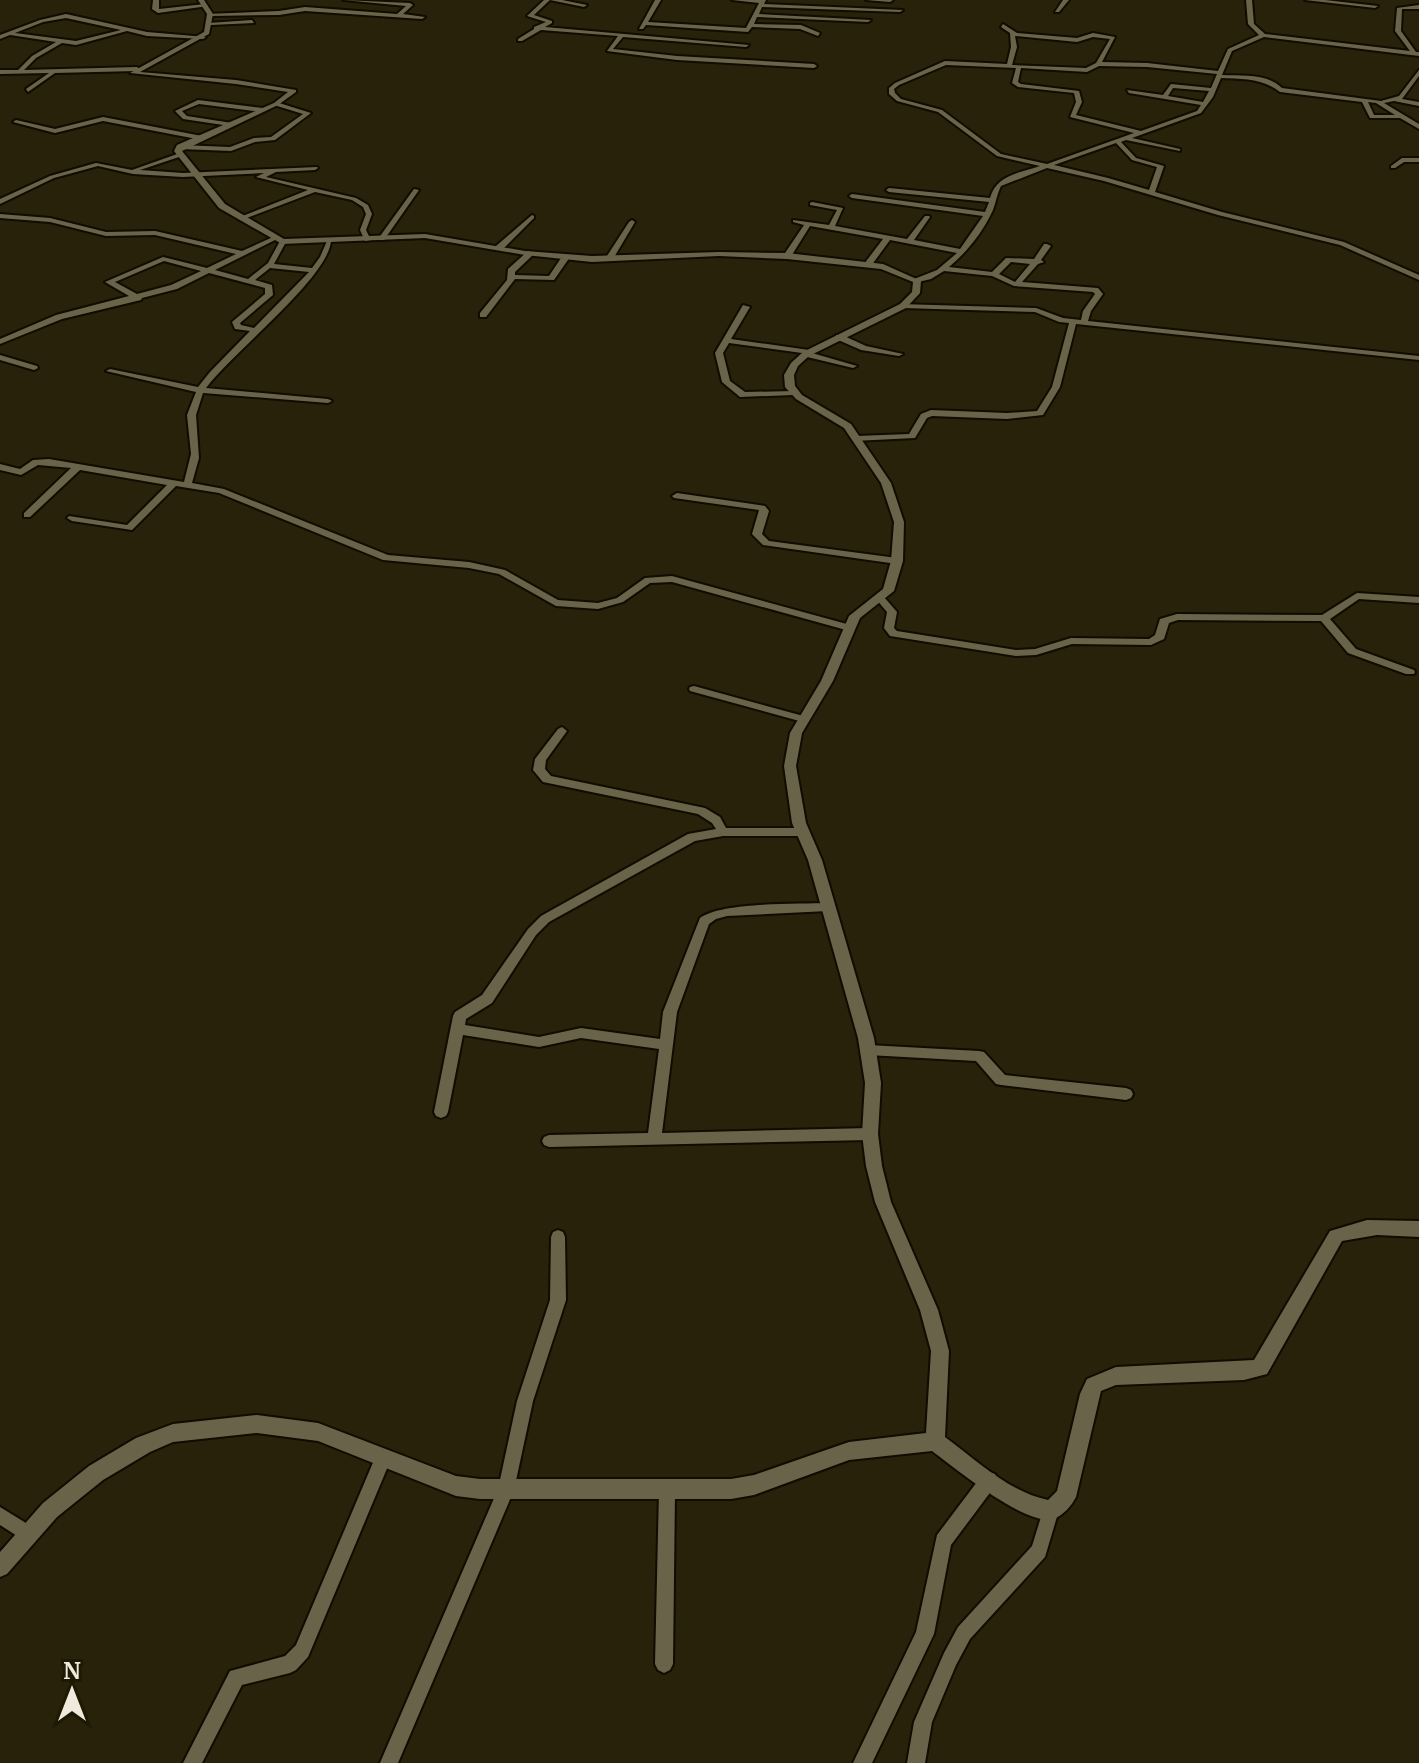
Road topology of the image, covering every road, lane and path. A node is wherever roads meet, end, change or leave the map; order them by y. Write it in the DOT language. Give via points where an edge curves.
graph roads {
  1 [pos="156,0"];
  2 [pos="346,0"];
  3 [pos="356,0"];
  4 [pos="550,0"];
  5 [pos="658,0"];
  6 [pos="735,0"];
  7 [pos="869,0"];
  8 [pos="890,0"];
  9 [pos="1066,0"];
  10 [pos="1249,0"];
  11 [pos="1308,0"];
  12 [pos="762,2"];
  13 [pos="584,5"];
  14 [pos="1375,6"];
  15 [pos="1419,7"];
  16 [pos="900,10"];
  17 [pos="207,11"];
  18 [pos="344,11"];
  19 [pos="1057,11"];
  20 [pos="399,15"];
  21 [pos="756,15"];
  22 [pos="422,17"];
  23 [pos="805,18"];
  24 [pos="868,20"];
  25 [pos="252,22"];
  26 [pos="645,23"];
  27 [pos="751,25"];
  28 [pos="1003,26"];
  29 [pos="801,27"];
  30 [pos="536,28"];
  31 [pos="127,29"];
  32 [pos="0,30"];
  33 [pos="11,32"];
  34 [pos="818,34"];
  35 [pos="1012,34"];
  36 [pos="622,35"];
  37 [pos="1263,35"];
  38 [pos="636,36"];
  39 [pos="0,37"];
  40 [pos="203,37"];
  41 [pos="520,40"];
  42 [pos="61,41"];
  43 [pos="702,41"];
  44 [pos="746,45"];
  45 [pos="1416,53"];
  46 [pos="739,61"];
  47 [pos="1098,64"];
  48 [pos="814,66"];
  49 [pos="1009,66"];
  50 [pos="1019,67"];
  51 [pos="137,69"];
  52 [pos="20,71"];
  53 [pos="0,72"];
  54 [pos="1419,72"];
  55 [pos="52,73"];
  56 [pos="1219,75"];
  57 [pos="28,90"];
  58 [pos="1213,90"];
  59 [pos="1129,91"];
  60 [pos="1165,96"];
  61 [pos="1394,99"];
  62 [pos="1364,100"];
  63 [pos="1380,102"];
  64 [pos="276,104"];
  65 [pos="1205,104"];
  66 [pos="1419,104"];
  67 [pos="263,110"];
  68 [pos="183,117"];
  69 [pos="1399,117"];
  70 [pos="16,122"];
  71 [pos="230,124"];
  72 [pos="1419,127"];
  73 [pos="159,131"];
  74 [pos="1146,133"];
  75 [pos="202,138"];
  76 [pos="1128,139"];
  77 [pos="1118,142"];
  78 [pos="1178,150"];
  79 [pos="180,151"];
  80 [pos="1419,160"];
  81 [pos="1040,167"];
  82 [pos="1393,167"];
  83 [pos="315,168"];
  84 [pos="276,169"];
  85 [pos="132,171"];
  86 [pos="194,175"];
  87 [pos="416,190"];
  88 [pos="889,190"];
  89 [pos="312,191"];
  90 [pos="1151,193"];
  91 [pos="852,196"];
  92 [pos="993,200"];
  93 [pos="0,202"];
  94 [pos="812,204"];
  95 [pos="987,214"];
  96 [pos="0,216"];
  97 [pos="532,217"];
  98 [pos="927,217"];
  99 [pos="242,218"];
  100 [pos="795,221"];
  101 [pos="632,222"];
  102 [pos="808,223"];
  103 [pos="831,228"];
  104 [pos="888,238"];
  105 [pos="382,239"];
  106 [pos="278,240"];
  107 [pos="367,240"];
  108 [pos="329,242"];
  109 [pos="909,242"];
  110 [pos="1047,246"];
  111 [pos="499,248"];
  112 [pos="960,251"];
  113 [pos="531,253"];
  114 [pos="244,254"];
  115 [pos="787,256"];
  116 [pos="566,257"];
  117 [pos="609,259"];
  118 [pos="1040,262"];
  119 [pos="868,264"];
  120 [pos="269,266"];
  121 [pos="943,269"];
  122 [pos="312,270"];
  123 [pos="207,271"];
  124 [pos="994,274"];
  125 [pos="512,277"];
  126 [pos="1419,278"];
  127 [pos="250,281"];
  128 [pos="917,281"];
  129 [pos="1017,284"];
  130 [pos="270,291"];
  131 [pos="294,292"];
  132 [pos="138,298"];
  133 [pos="903,306"];
  134 [pos="746,307"];
  135 [pos="483,315"];
  136 [pos="1073,321"];
  137 [pos="1084,323"];
  138 [pos="255,330"];
  139 [pos="839,337"];
  140 [pos="725,340"];
  141 [pos="0,342"];
  142 [pos="856,345"];
  143 [pos="807,353"];
  144 [pos="899,354"];
  145 [pos="0,357"];
  146 [pos="1419,358"];
  147 [pos="836,361"];
  148 [pos="853,366"];
  149 [pos="34,368"];
  150 [pos="110,371"];
  151 [pos="200,390"];
  152 [pos="794,393"];
  153 [pos="328,401"];
  154 [pos="857,439"];
  155 [pos="0,467"];
  156 [pos="78,467"];
  157 [pos="175,482"];
  158 [pos="188,483"];
  159 [pos="677,496"];
  160 [pos="27,515"];
  161 [pos="72,518"];
  162 [pos="897,561"];
  163 [pos="881,599"];
  164 [pos="1419,600"];
  165 [pos="1324,618"];
  166 [pos="850,628"];
  167 [pos="1410,672"];
  168 [pos="694,689"];
  169 [pos="803,719"];
  170 [pos="562,731"];
  171 [pos="723,832"];
  172 [pos="803,832"];
  173 [pos="828,907"];
  174 [pos="457,1029"];
  175 [pos="664,1045"];
  176 [pos="868,1050"];
  177 [pos="1126,1094"];
  178 [pos="441,1112"];
  179 [pos="870,1134"];
  180 [pos="654,1138"];
  181 [pos="549,1141"];
  182 [pos="1419,1229"];
  183 [pos="558,1237"];
  184 [pos="935,1441"];
  185 [pos="383,1459"];
  186 [pos="989,1480"];
  187 [pos="506,1490"];
  188 [pos="667,1491"];
  189 [pos="1051,1510"];
  190 [pos="0,1515"];
  191 [pos="28,1534"];
  192 [pos="1,1563"];
  193 [pos="664,1664"];
  194 [pos="192,1763"];
  195 [pos="389,1763"];
  196 [pos="862,1763"];
  197 [pos="916,1763"];
  1 -- 17 [label="street" via="158,11"];
  2 -- 3 [label="street"];
  3 -- 18 [label="street"];
  3 -- 20 [label="street" via="410,5"];
  4 -- 13 [label="street"];
  4 -- 30 [label="street" via="530,16 550,22"];
  5 -- 26 [label="street"];
  6 -- 12 [label="street"];
  7 -- 8 [label="street"];
  9 -- 19 [label="street"];
  10 -- 37 [label="street" via="1251,24"];
  11 -- 14 [label="street"];
  12 -- 16 [label="street"];
  12 -- 21 [label="street"];
  15 -- 45 [label="street" via="1400,8 1398,31"];
  17 -- 18 [label="street"];
  17 -- 25 [label="street"];
  17 -- 40 [label="street"];
  18 -- 20 [label="street"];
  20 -- 22 [label="street"];
  21 -- 23 [label="street"];
  21 -- 27 [label="street"];
  23 -- 24 [label="street"];
  23 -- 29 [label="street"];
  26 -- 27 [label="street" via="729,30 748,30"];
  26 -- 38 [label="street"];
  27 -- 29 [label="street"];
  28 -- 35 [label="street"];
  29 -- 34 [label="street"];
  30 -- 36 [label="street"];
  30 -- 41 [label="street"];
  31 -- 33 [label="street" via="66,16"];
  31 -- 40 [label="street"];
  31 -- 42 [label="street" via="89,41"];
  32 -- 33 [label="street"];
  33 -- 39 [label="street"];
  33 -- 42 [label="street"];
  35 -- 47 [label="street" via="1077,40 1111,36"];
  35 -- 49 [label="street"];
  36 -- 38 [label="street"];
  36 -- 46 [label="street" via="610,51"];
  37 -- 45 [label="street"];
  37 -- 56 [label="street" via="1230,50"];
  38 -- 43 [label="street"];
  40 -- 51 [label="street"];
  42 -- 52 [label="street"];
  43 -- 44 [label="street"];
  43 -- 46 [label="street" via="703,46 741,50"];
  46 -- 48 [label="street"];
  47 -- 50 [label="street" via="1081,70"];
  47 -- 56 [label="street"];
  49 -- 50 [label="street"];
  49 -- 81 [label="street" via="939,64 897,84 892,94 940,111 999,155"];
  50 -- 74 [label="street" via="1015,83 1020,86 1077,92 1072,116"];
  51 -- 55 [label="street"];
  51 -- 64 [label="street" via="133,73 140,76 294,91"];
  52 -- 53 [label="street"];
  52 -- 55 [label="street"];
  54 -- 61 [label="street" via="1409,90"];
  55 -- 57 [label="street"];
  56 -- 58 [label="street"];
  56 -- 62 [label="street" via="1262,79 1275,83 1278,90"];
  58 -- 60 [label="street" via="1174,86"];
  58 -- 65 [label="street"];
  59 -- 60 [label="street"];
  60 -- 65 [label="street"];
  61 -- 63 [label="street"];
  61 -- 66 [label="street"];
  62 -- 63 [label="street"];
  62 -- 69 [label="street" via="1372,117"];
  63 -- 69 [label="street" via="1381,108"];
  64 -- 67 [label="street"];
  64 -- 79 [label="street" via="308,113 273,139 231,149"];
  65 -- 74 [label="street" via="1187,118"];
  67 -- 68 [label="street" via="198,102 180,108"];
  67 -- 71 [label="street"];
  68 -- 71 [label="street"];
  68 -- 73 [label="street"];
  69 -- 72 [label="street"];
  70 -- 73 [label="street" via="63,131 103,119"];
  71 -- 75 [label="street"];
  73 -- 75 [label="street"];
  74 -- 76 [label="street"];
  75 -- 79 [label="street"];
  76 -- 77 [label="street"];
  76 -- 78 [label="street"];
  77 -- 81 [label="street"];
  77 -- 90 [label="street" via="1134,159 1161,166"];
  79 -- 85 [label="street"];
  79 -- 86 [label="street"];
  80 -- 82 [label="street" via="1402,160"];
  81 -- 90 [label="street"];
  81 -- 92 [label="street" via="996,185"];
  83 -- 84 [label="street"];
  84 -- 86 [label="street"];
  84 -- 89 [label="street" via="259,177"];
  85 -- 86 [label="street"];
  85 -- 93 [label="street" via="93,165 52,177"];
  86 -- 99 [label="street" via="222,206"];
  87 -- 105 [label="street"];
  88 -- 92 [label="street"];
  89 -- 99 [label="street"];
  89 -- 107 [label="street" via="366,206"];
  90 -- 126 [label="street" via="1342,243"];
  91 -- 95 [label="street"];
  92 -- 95 [label="street"];
  94 -- 103 [label="street" via="841,209"];
  95 -- 112 [label="street"];
  96 -- 114 [label="street" via="50,220 106,234 155,233"];
  97 -- 111 [label="street"];
  98 -- 109 [label="street"];
  99 -- 106 [label="street"];
  100 -- 102 [label="street"];
  101 -- 117 [label="street"];
  102 -- 103 [label="street"];
  102 -- 115 [label="street"];
  103 -- 104 [label="street"];
  104 -- 109 [label="street"];
  104 -- 119 [label="street"];
  105 -- 107 [label="street"];
  105 -- 111 [label="street" via="446,237"];
  106 -- 108 [label="street"];
  106 -- 114 [label="street"];
  106 -- 120 [label="street"];
  107 -- 108 [label="street"];
  108 -- 122 [label="street"];
  109 -- 112 [label="street"];
  110 -- 118 [label="street"];
  111 -- 113 [label="street"];
  112 -- 121 [label="street"];
  113 -- 116 [label="street"];
  113 -- 125 [label="street" via="511,271"];
  114 -- 123 [label="street"];
  115 -- 117 [label="street"];
  115 -- 119 [label="street"];
  116 -- 117 [label="street"];
  116 -- 125 [label="street" via="551,278"];
  118 -- 124 [label="street" via="1006,261"];
  118 -- 129 [label="street" via="1027,268"];
  119 -- 128 [label="street"];
  120 -- 122 [label="street"];
  120 -- 127 [label="street"];
  121 -- 124 [label="street"];
  121 -- 128 [label="street"];
  122 -- 131 [label="street"];
  123 -- 127 [label="street"];
  123 -- 132 [label="street"];
  123 -- 132 [label="street" via="163,259 109,282"];
  124 -- 129 [label="street"];
  125 -- 135 [label="street"];
  127 -- 130 [label="street"];
  128 -- 133 [label="street" via="916,293"];
  129 -- 137 [label="street" via="1097,291"];
  130 -- 131 [label="street"];
  130 -- 138 [label="street" via="236,322"];
  131 -- 138 [label="street"];
  132 -- 141 [label="street" via="59,317"];
  133 -- 136 [label="street" via="1036,310"];
  133 -- 139 [label="street"];
  134 -- 140 [label="street"];
  136 -- 137 [label="street"];
  136 -- 154 [label="street" via="1056,387 1040,413 931,413 912,436"];
  137 -- 146 [label="street"];
  138 -- 151 [label="street"];
  139 -- 142 [label="street"];
  139 -- 143 [label="street"];
  140 -- 143 [label="street"];
  140 -- 152 [label="street" via="718,360 734,391"];
  142 -- 144 [label="street"];
  142 -- 147 [label="street"];
  143 -- 147 [label="street"];
  143 -- 152 [label="street" via="789,375"];
  145 -- 149 [label="street"];
  147 -- 148 [label="street"];
  150 -- 151 [label="street"];
  151 -- 153 [label="street"];
  151 -- 158 [label="street" via="190,418 195,454"];
  152 -- 154 [label="street" via="846,423"];
  154 -- 162 [label="street" via="895,506"];
  155 -- 156 [label="street" via="21,472 42,461"];
  156 -- 157 [label="street"];
  156 -- 160 [label="street"];
  157 -- 158 [label="street"];
  157 -- 161 [label="street" via="129,528"];
  158 -- 166 [label="street" via="221,491 386,558 502,572 556,603 598,606 620,600 648,580 672,579"];
  159 -- 162 [label="street" via="762,508 757,534 766,543"];
  162 -- 163 [label="street"];
  163 -- 165 [label="street" via="892,612 889,628 894,634 1016,653 1071,641 1151,642 1160,637 1164,621 1177,617"];
  163 -- 166 [label="street" via="861,611"];
  164 -- 165 [label="street" via="1357,596"];
  165 -- 167 [label="street" via="1352,651"];
  166 -- 169 [label="street"];
  168 -- 169 [label="street"];
  169 -- 172 [label="street" via="791,747 790,766"];
  170 -- 171 [label="street" via="541,759 539,770 547,779 701,811 711,815"];
  171 -- 172 [label="street"];
  171 -- 174 [label="street" via="674,845 545,919 487,999 460,1016"];
  172 -- 173 [label="street"];
  173 -- 175 [label="street" via="712,915 704,921 670,1012"];
  173 -- 176 [label="street"];
  174 -- 175 [label="street" via="539,1042 581,1033"];
  174 -- 178 [label="street"];
  175 -- 180 [label="street"];
  176 -- 177 [label="street" via="979,1056 1001,1080"];
  176 -- 179 [label="street" via="873,1083"];
  179 -- 180 [label="street"];
  179 -- 184 [label="street" via="883,1202 914,1268 940,1351"];
  180 -- 181 [label="street"];
  182 -- 189 [label="street" via="1377,1226 1336,1236 1260,1368 1116,1376 1094,1385 1066,1497"];
  183 -- 187 [label="street" via="558,1300 525,1401"];
  184 -- 186 [label="street"];
  184 -- 188 [label="street" via="849,1451 754,1485"];
  185 -- 187 [label="street" via="456,1486"];
  185 -- 191 [label="street" via="318,1432 288,1427 257,1424 173,1433 96,1473"];
  185 -- 194 [label="street" via="302,1651 290,1664 236,1677"];
  186 -- 189 [label="street" via="1035,1507"];
  186 -- 196 [label="street" via="943,1541 925,1634"];
  187 -- 188 [label="street"];
  187 -- 195 [label="street"];
  188 -- 193 [label="street"];
  189 -- 197 [label="street" via="1039,1551 964,1633 950,1659 923,1722"];
  190 -- 191 [label="street"];
  191 -- 192 [label="street"];
}
